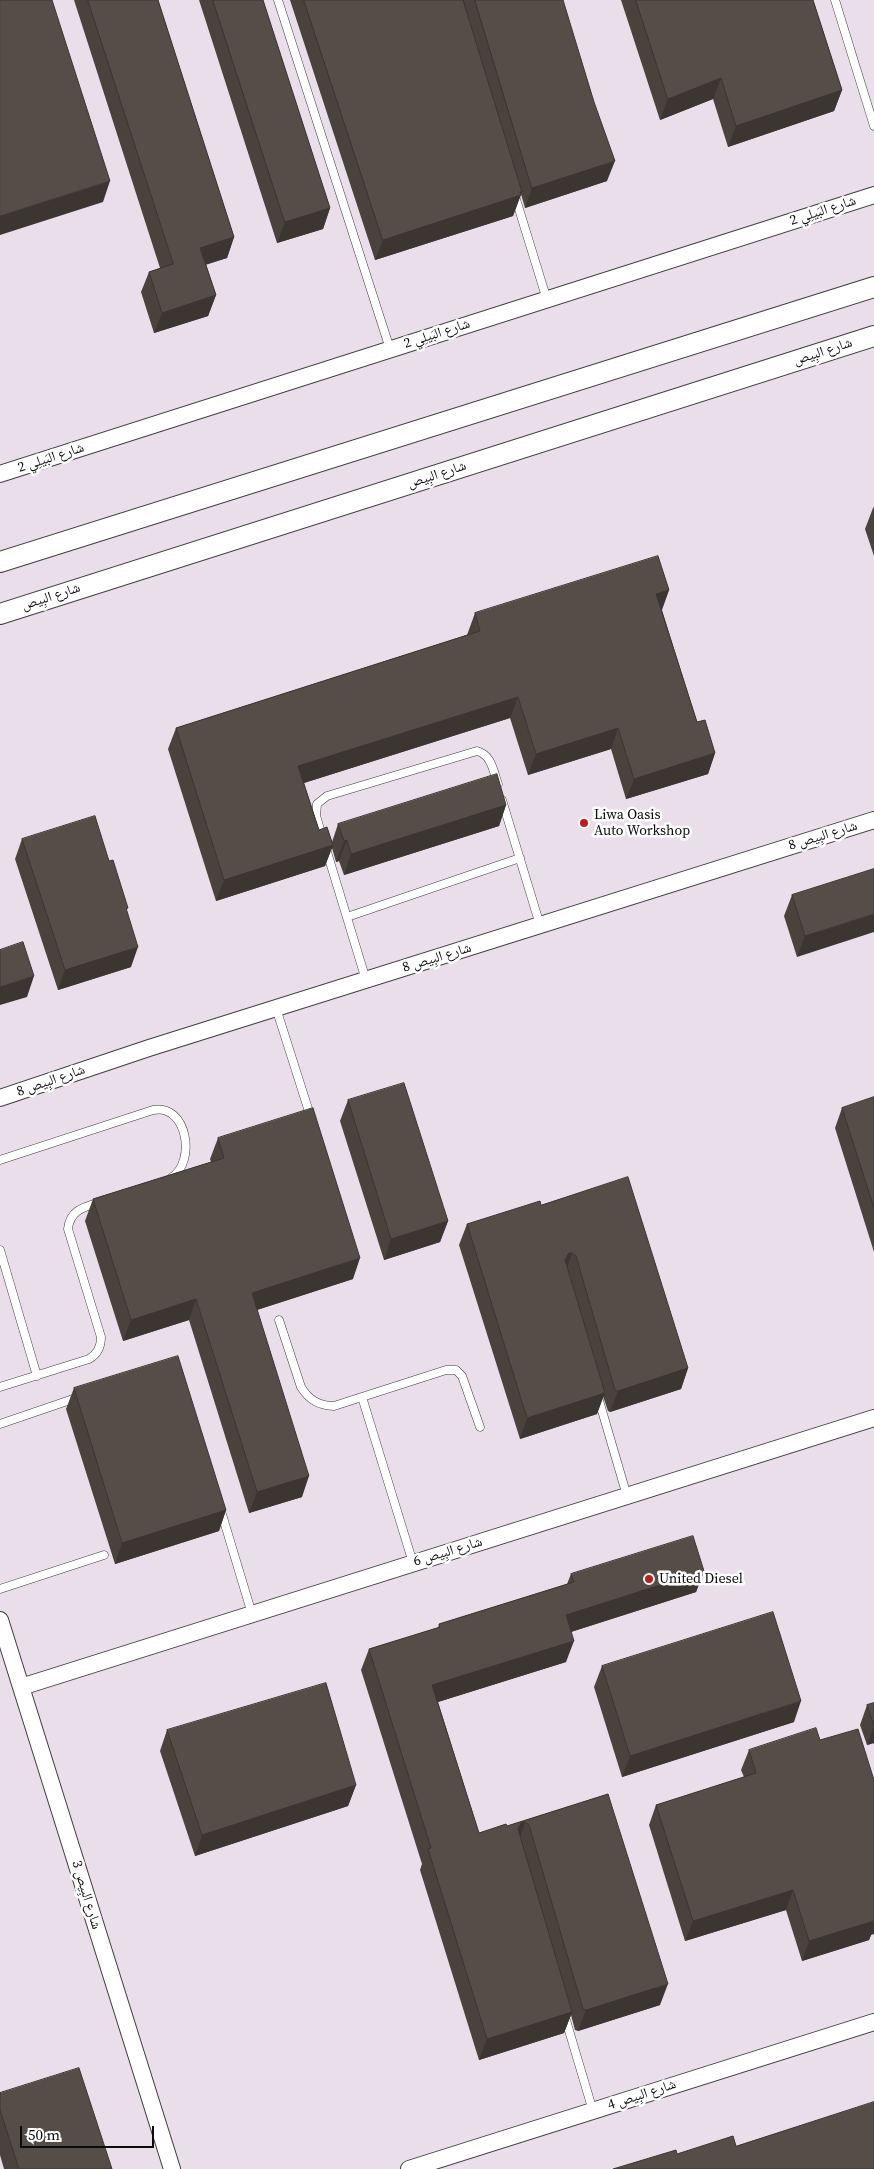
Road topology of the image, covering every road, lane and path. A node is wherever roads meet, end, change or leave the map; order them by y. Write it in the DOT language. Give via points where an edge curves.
graph roads {
  1 [pos="278,0"];
  2 [pos="835,0"];
  3 [pos="874,126"];
  4 [pos="511,184"];
  5 [pos="874,195"];
  6 [pos="874,287"];
  7 [pos="547,300"];
  8 [pos="874,336"];
  9 [pos="390,349"];
  10 [pos="0,474"];
  11 [pos="0,562"];
  12 [pos="0,614"];
  13 [pos="874,820"];
  14 [pos="520,858"];
  15 [pos="347,916"];
  16 [pos="540,925"];
  17 [pos="366,980"];
  18 [pos="276,1008"];
  19 [pos="0,1098"];
  20 [pos="313,1125"];
  21 [pos="0,1160"];
  22 [pos="158,1183"];
  23 [pos="111,1198"];
  24 [pos="0,1250"];
  25 [pos="279,1320"];
  26 [pos="37,1376"];
  27 [pos="0,1387"];
  28 [pos="596,1390"];
  29 [pos="84,1396"];
  30 [pos="362,1397"];
  31 [pos="874,1418"];
  32 [pos="0,1424"];
  33 [pos="480,1427"];
  34 [pos="627,1496"];
  35 [pos="219,1503"];
  36 [pos="104,1555"];
  37 [pos="413,1563"];
  38 [pos="0,1589"];
  39 [pos="252,1614"];
  40 [pos="0,1620"];
  41 [pos="21,1687"];
  42 [pos="563,2008"];
  43 [pos="874,2022"];
  44 [pos="593,2111"];
  45 [pos="172,2169"];
  46 [pos="409,2169"];
  1 -- 9 [label="lane"];
  2 -- 3 [label="lane"];
  4 -- 7 [label="lane"];
  5 -- 7 [label="street, شارع البَيلِي 2"];
  6 -- 11 [label="street"];
  7 -- 9 [label="street, شارع البَيلِي 2"];
  8 -- 12 [label="street, شارع البِيص"];
  9 -- 10 [label="street, شارع البَيلِي 2"];
  13 -- 16 [label="street, شارع البِيص 8"];
  14 -- 15 [label="lane"];
  14 -- 15 [label="lane" via="490,759 482,752 472,752 327,796 317,804 316,816"];
  14 -- 16 [label="lane"];
  15 -- 17 [label="lane"];
  16 -- 17 [label="street, شارع البِيص 8"];
  17 -- 18 [label="street, شارع البِيص 8"];
  18 -- 19 [label="street, شارع البِيص 8"];
  18 -- 20 [label="lane"];
  21 -- 22 [label="lane" via="153,1110 164,1110 180,1122 186,1154 178,1172"];
  23 -- 26 [label="lane" via="78,1210 70,1218 68,1230 101,1337 100,1348 89,1359"];
  24 -- 26 [label="lane"];
  25 -- 30 [label="lane" via="305,1394 326,1406"];
  26 -- 27 [label="lane"];
  28 -- 34 [label="lane"];
  29 -- 32 [label="lane"];
  30 -- 33 [label="lane" via="446,1370 456,1370 462,1376"];
  30 -- 37 [label="lane"];
  31 -- 34 [label="street, شارع البِيص 6"];
  34 -- 37 [label="street, شارع البِيص 6"];
  35 -- 39 [label="lane"];
  36 -- 38 [label="lane"];
  37 -- 39 [label="street, شارع البِيص 6"];
  39 -- 41 [label="street, شارع البِيص 6"];
  40 -- 41 [label="street, شارع البِيص 3"];
  41 -- 45 [label="street, شارع البِيص 3"];
  42 -- 44 [label="lane"];
  43 -- 44 [label="street, شارع البِيص 4"];
  44 -- 46 [label="street, شارع البِيص 4"];
}
